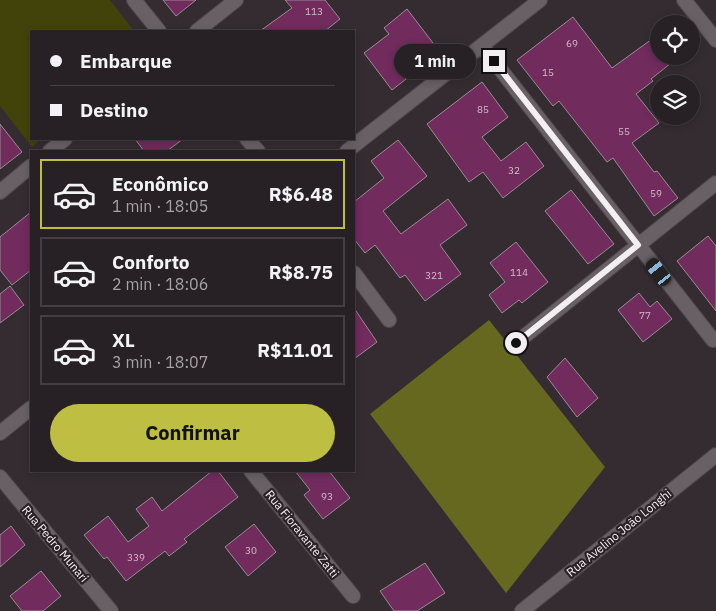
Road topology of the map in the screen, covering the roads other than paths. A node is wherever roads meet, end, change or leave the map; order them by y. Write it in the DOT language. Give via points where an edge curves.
graph roads {
  1 [pos="134,0"];
  2 [pos="236,0"];
  3 [pos="540,0"];
  4 [pos="684,0"];
  5 [pos="158,30"];
  6 [pos="198,30"];
  7 [pos="716,40"];
  8 [pos="482,46"];
  9 [pos="64,140"];
  10 [pos="249,140"];
  11 [pos="51,150"];
  12 [pos="257,150"];
  13 [pos="348,150"];
  14 [pos="30,167"];
  15 [pos="716,183"];
  16 [pos="0,192"];
  17 [pos="638,245"];
  18 [pos="355,274"];
  19 [pos="389,320"];
  20 [pos="713,340"];
  21 [pos="516,343"];
  22 [pos="30,409"];
  23 [pos="0,434"];
  24 [pos="716,455"];
  25 [pos="252,472"];
  26 [pos="0,477"];
  27 [pos="353,596"];
  28 [pos="111,611"];
  29 [pos="522,611"];
  1 -- 5 [label="street"];
  2 -- 6 [label="street"];
  3 -- 8 [label="street"];
  4 -- 7 [label="street"];
  8 -- 13 [label="street"];
  8 -- 17 [label="street"];
  9 -- 11 [label="street"];
  10 -- 12 [label="street"];
  14 -- 16 [label="street"];
  15 -- 17 [label="street"];
  17 -- 20 [label="street"];
  17 -- 21 [label="street"];
  18 -- 19 [label="street"];
  22 -- 23 [label="street"];
  24 -- 29 [label="street, Rua Avelino João Longhi"];
  25 -- 27 [label="street, Rua Fioravante Zatti"];
  26 -- 28 [label="street, Rua Pedro Munari"];
}
